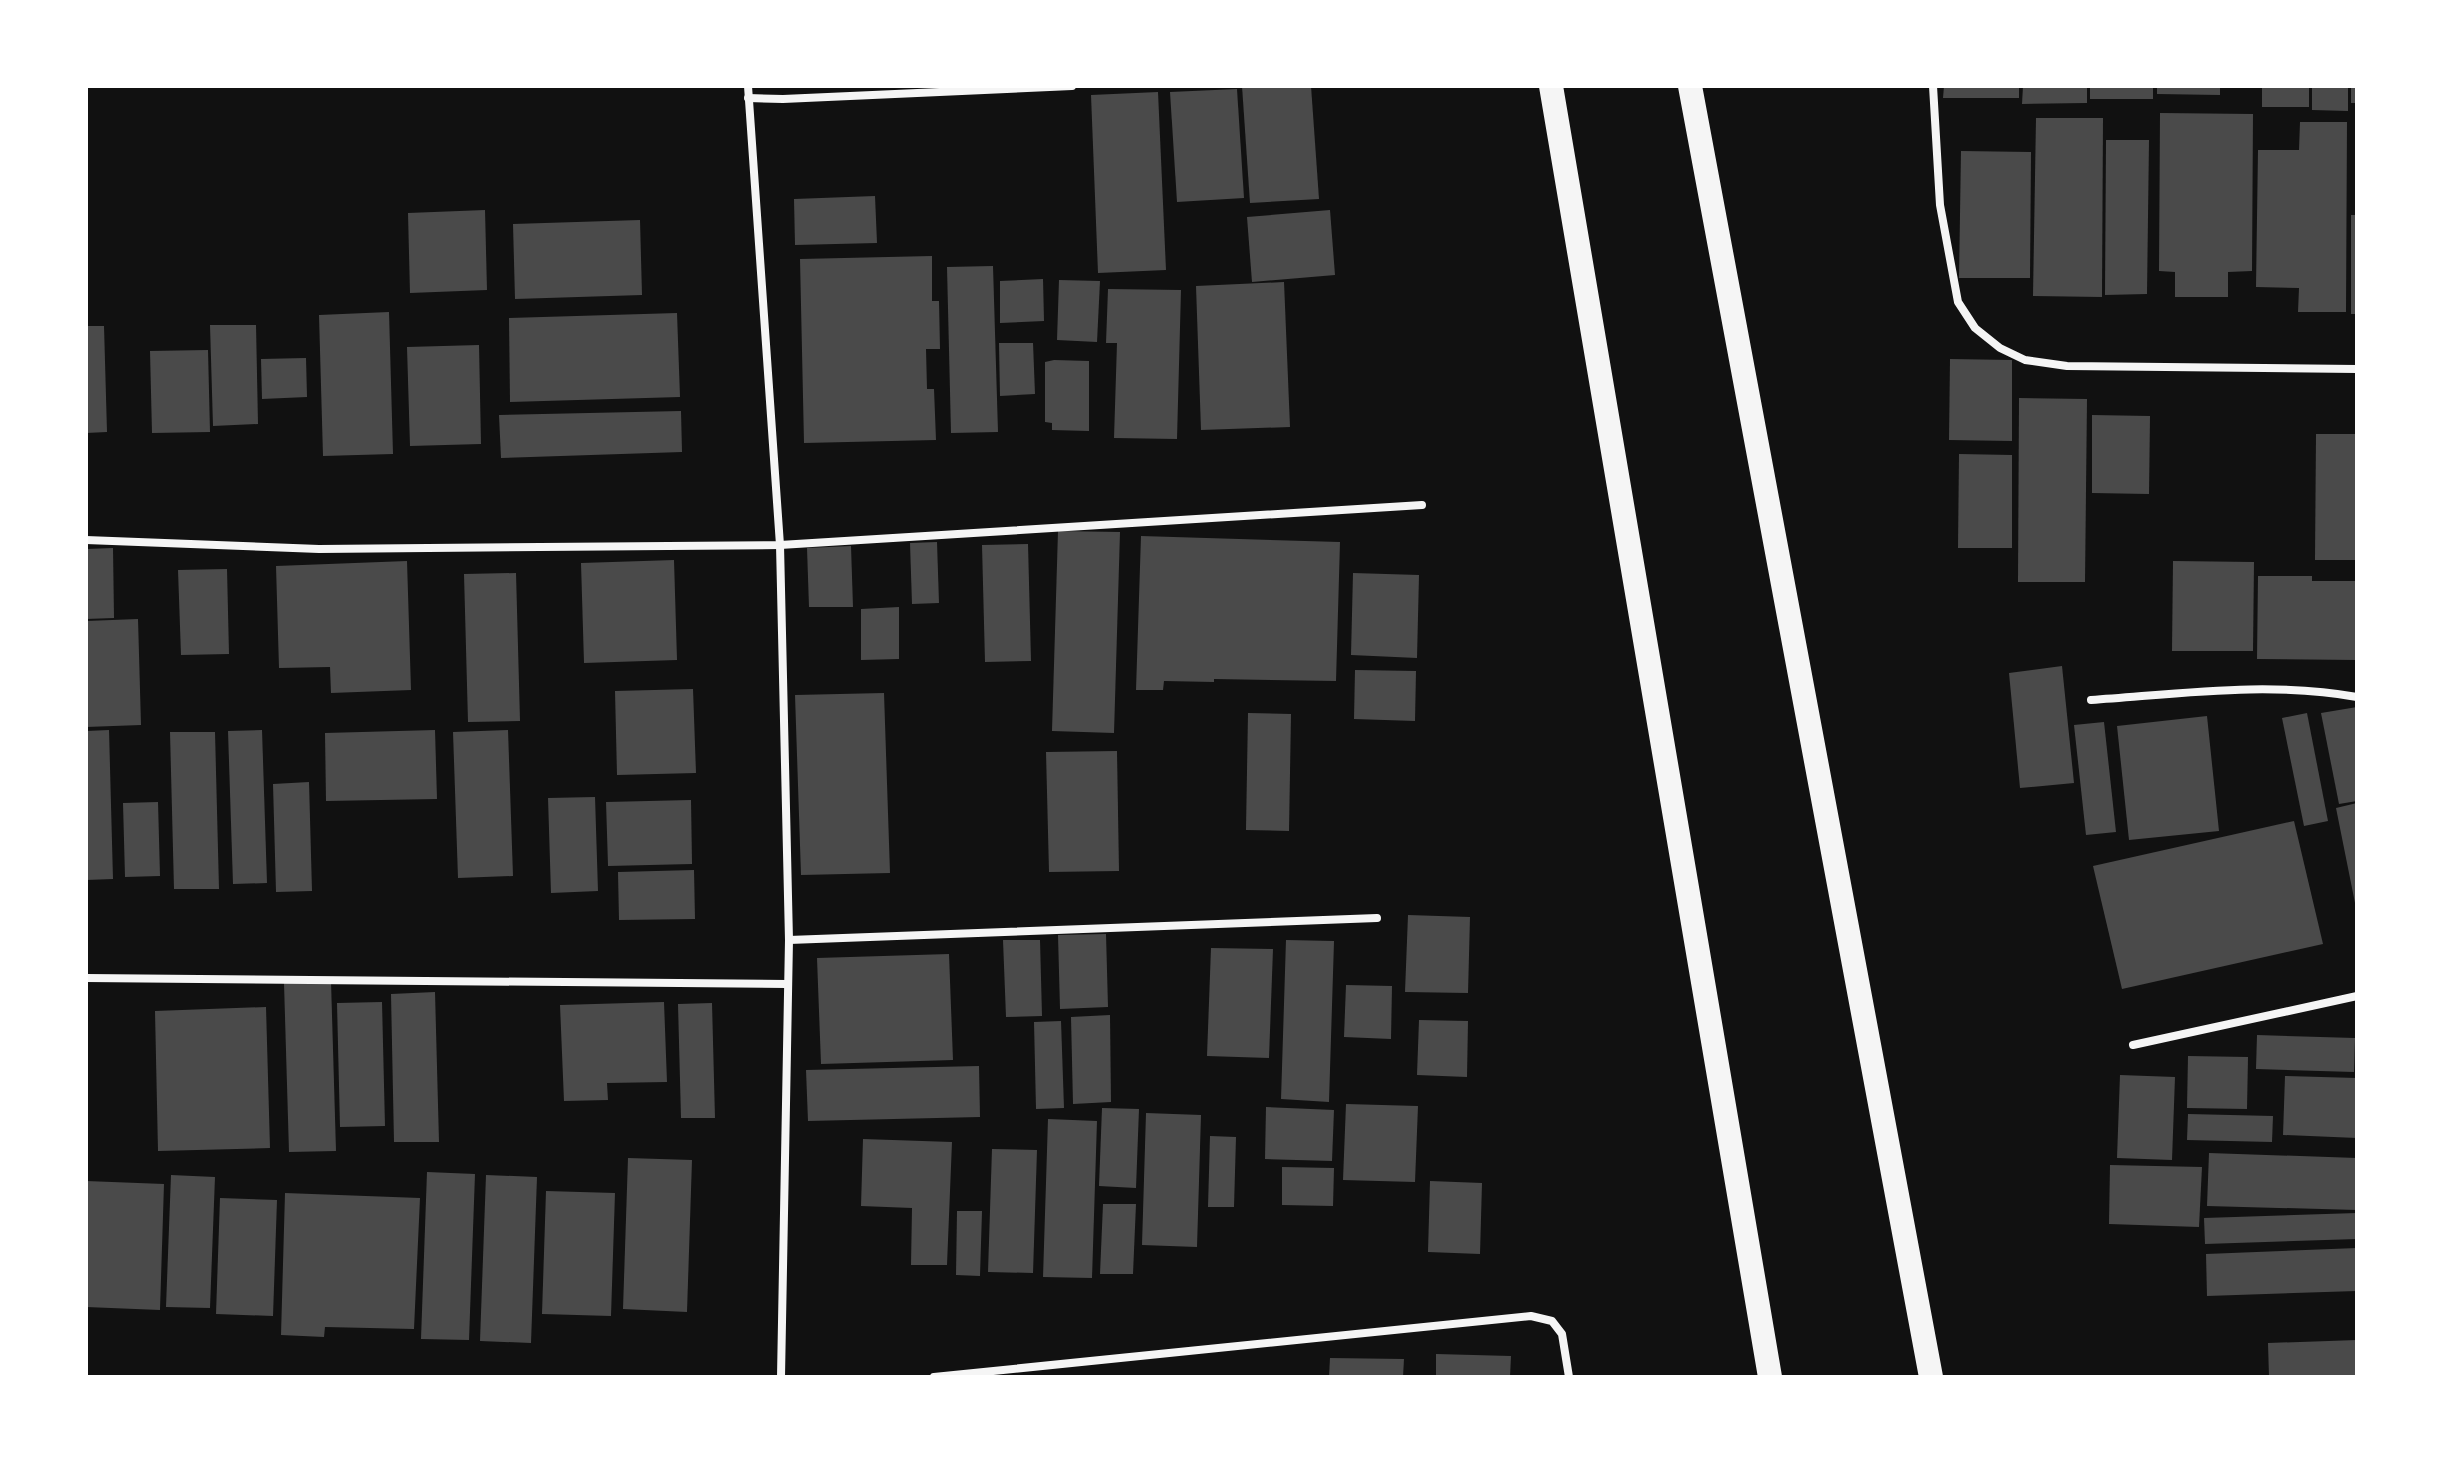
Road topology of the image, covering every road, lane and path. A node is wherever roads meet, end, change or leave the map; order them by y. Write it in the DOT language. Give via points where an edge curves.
graph roads {
  1 [pos="748,86"];
  2 [pos="1072,86"];
  3 [pos="1551,86"];
  4 [pos="1690,86"];
  5 [pos="1933,86"];
  6 [pos="748,98"];
  7 [pos="2357,369"];
  8 [pos="1422,505"];
  9 [pos="86,540"];
  10 [pos="780,545"];
  11 [pos="2357,697"];
  12 [pos="2091,700"];
  13 [pos="1377,918"];
  14 [pos="789,940"];
  15 [pos="86,978"];
  16 [pos="787,984"];
  17 [pos="2357,996"];
  18 [pos="2133,1045"];
  19 [pos="781,1377"];
  20 [pos="934,1377"];
  21 [pos="1569,1377"];
  22 [pos="1770,1377"];
  23 [pos="1931,1377"];
  1 -- 6 [label="street"];
  2 -- 6 [label="street"];
  3 -- 22 [label="highway"];
  4 -- 23 [label="highway"];
  5 -- 7 [label="street" via="1940,205 1958,302 1975,328 2000,348 2025,360 2067,366"];
  6 -- 10 [label="street"];
  8 -- 10 [label="street"];
  9 -- 10 [label="street" via="319,549"];
  10 -- 14 [label="street"];
  11 -- 12 [label="street" via="2258,688"];
  13 -- 14 [label="street"];
  14 -- 16 [label="street"];
  15 -- 16 [label="street"];
  16 -- 19 [label="street"];
  17 -- 18 [label="street"];
  20 -- 21 [label="street" via="1531,1316 1552,1321 1562,1334"];
}
